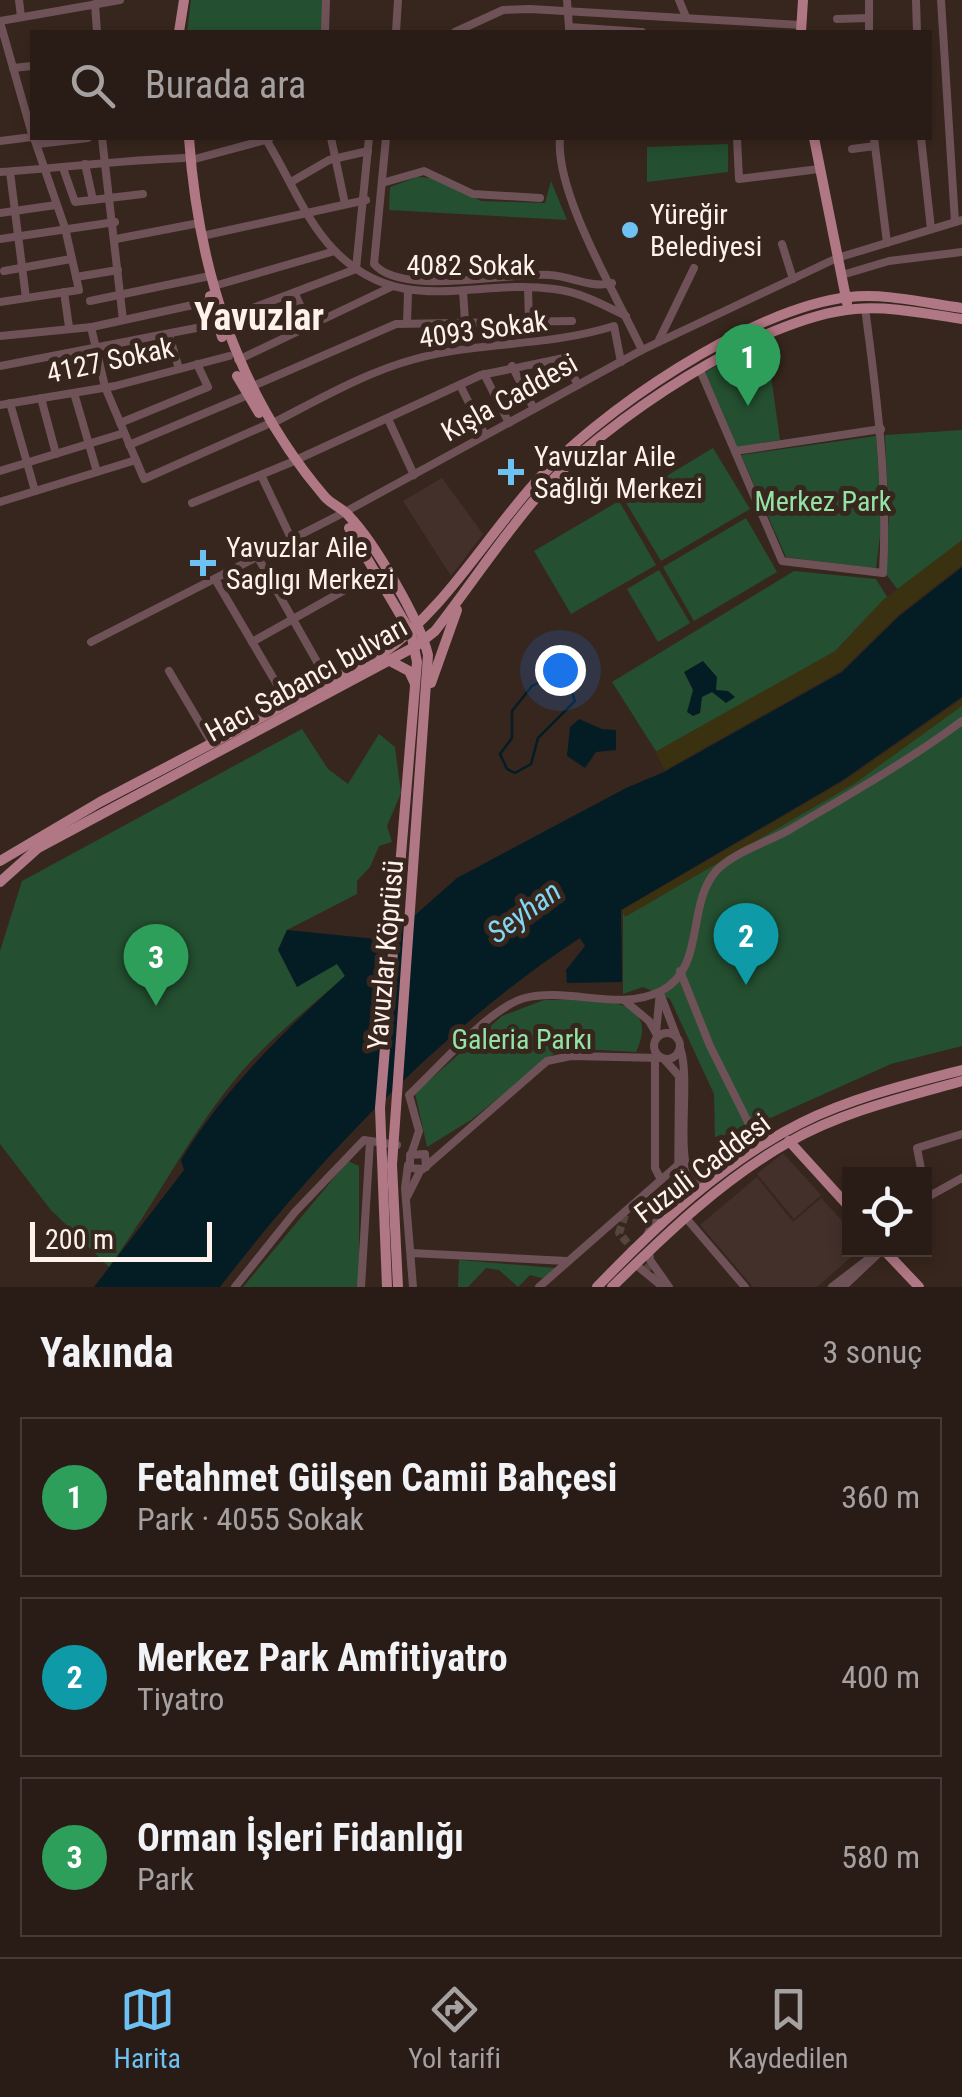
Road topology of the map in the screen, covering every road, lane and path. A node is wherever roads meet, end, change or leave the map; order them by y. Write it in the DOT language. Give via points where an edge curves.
graph roads {
  1 [pos="19,0"];
  2 [pos="42,0"];
  3 [pos="120,0"];
  4 [pos="188,0"];
  5 [pos="326,0"];
  6 [pos="398,0"];
  7 [pos="568,0"];
  8 [pos="679,0"];
  9 [pos="803,0"];
  10 [pos="868,0"];
  11 [pos="916,0"];
  12 [pos="942,0"];
  13 [pos="95,4"];
  14 [pos="570,10"];
  15 [pos="38,14"];
  16 [pos="21,17"];
  17 [pos="686,18"];
  18 [pos="869,18"];
  19 [pos="837,19"];
  20 [pos="0,24"];
  21 [pos="801,29"];
  22 [pos="96,30"];
  23 [pos="183,30"];
  24 [pos="325,30"];
  25 [pos="396,30"];
  26 [pos="459,30"];
  27 [pos="569,30"];
  28 [pos="869,30"];
  29 [pos="918,30"];
  30 [pos="30,66"];
  31 [pos="13,68"];
  32 [pos="30,125"];
  33 [pos="30,138"];
  34 [pos="35,140"];
  35 [pos="102,140"];
  36 [pos="185,140"];
  37 [pos="260,140"];
  38 [pos="269,140"];
  39 [pos="331,140"];
  40 [pos="369,140"];
  41 [pos="386,140"];
  42 [pos="560,140"];
  43 [pos="737,140"];
  44 [pos="814,140"];
  45 [pos="921,140"];
  46 [pos="0,141"];
  47 [pos="874,142"];
  48 [pos="852,149"];
  49 [pos="368,151"];
  50 [pos="187,159"];
  51 [pos="334,159"];
  52 [pos="103,161"];
  53 [pos="86,164"];
  54 [pos="63,168"];
  55 [pos="819,168"];
  56 [pos="47,171"];
  57 [pos="5,172"];
  58 [pos="291,182"];
  59 [pos="382,182"];
  60 [pos="143,194"];
  61 [pos="111,198"];
  62 [pos="540,198"];
  63 [pos="93,200"];
  64 [pos="366,200"];
  65 [pos="56,204"];
  66 [pos="345,204"];
  67 [pos="16,211"];
  68 [pos="0,213"];
  69 [pos="310,215"];
  70 [pos="115,222"];
  71 [pos="958,222"];
  72 [pos="194,224"];
  73 [pos="65,228"];
  74 [pos="931,230"];
  75 [pos="202,236"];
  76 [pos="20,237"];
  77 [pos="116,239"];
  78 [pos="0,240"];
  79 [pos="887,242"];
  80 [pos="782,244"];
  81 [pos="336,251"];
  82 [pos="962,252"];
  83 [pos="838,258"];
  84 [pos="71,260"];
  85 [pos="23,268"];
  86 [pos="694,268"];
  87 [pos="356,269"];
  88 [pos="118,270"];
  89 [pos="4,271"];
  90 [pos="842,275"];
  91 [pos="76,277"];
  92 [pos="205,277"];
  93 [pos="793,278"];
  94 [pos="612,284"];
  95 [pos="214,286"];
  96 [pos="391,287"];
  97 [pos="528,288"];
  98 [pos="462,291"];
  99 [pos="64,292"];
  100 [pos="408,292"];
  101 [pos="120,294"];
  102 [pos="295,294"];
  103 [pos="26,298"];
  104 [pos="90,301"];
  105 [pos="211,301"];
  106 [pos="0,302"];
  107 [pos="847,304"];
  108 [pos="865,308"];
  109 [pos="962,308"];
  110 [pos="626,316"];
  111 [pos="962,319"];
  112 [pos="123,320"];
  113 [pos="572,320"];
  114 [pos="220,321"];
  115 [pos="465,321"];
  116 [pos="529,322"];
  117 [pos="406,323"];
  118 [pos="69,327"];
  119 [pos="91,327"];
  120 [pos="310,327"];
  121 [pos="170,335"];
  122 [pos="0,336"];
  123 [pos="658,342"];
  124 [pos="642,350"];
  125 [pos="96,351"];
  126 [pos="234,358"];
  127 [pos="621,362"];
  128 [pos="197,364"];
  129 [pos="0,366"];
  130 [pos="512,366"];
  131 [pos="179,369"];
  132 [pos="700,370"];
  133 [pos="484,374"];
  134 [pos="460,385"];
  135 [pos="578,385"];
  136 [pos="104,387"];
  137 [pos="250,391"];
  138 [pos="74,392"];
  139 [pos="41,398"];
  140 [pos="10,404"];
  141 [pos="0,405"];
  142 [pos="534,409"];
  143 [pos="388,419"];
  144 [pos="509,423"];
  145 [pos="270,424"];
  146 [pos="122,428"];
  147 [pos="882,429"];
  148 [pos="485,436"];
  149 [pos="88,444"];
  150 [pos="129,446"];
  151 [pos="735,451"];
  152 [pos="56,454"];
  153 [pos="136,460"];
  154 [pos="295,461"];
  155 [pos="27,462"];
  156 [pos="0,471"];
  157 [pos="97,472"];
  158 [pos="261,475"];
  159 [pos="414,475"];
  160 [pos="36,491"];
  161 [pos="0,502"];
  162 [pos="192,503"];
  163 [pos="340,513"];
  164 [pos="291,538"];
  165 [pos="257,556"];
  166 [pos="377,572"];
  167 [pos="215,578"];
  168 [pos="468,589"];
  169 [pos="441,602"];
  170 [pos="407,605"];
  171 [pos="293,620"];
  172 [pos="416,630"];
  173 [pos="90,642"];
  174 [pos="252,642"];
  175 [pos="420,643"];
  176 [pos="392,662"];
  177 [pos="169,671"];
  178 [pos="329,683"];
  179 [pos="416,690"];
  180 [pos="288,704"];
  181 [pos="424,718"];
  182 [pos="962,721"];
  183 [pos="211,742"];
  184 [pos="0,862"];
  185 [pos="0,882"];
  186 [pos="680,971"];
  187 [pos="660,992"];
  188 [pos="620,999"];
  189 [pos="677,1037"];
  190 [pos="655,1040"];
  191 [pos="680,1048"];
  192 [pos="628,1059"];
  193 [pos="660,1059"];
  194 [pos="962,1070"];
  195 [pos="962,1081"];
  196 [pos="753,1132"];
  197 [pos="962,1134"];
  198 [pos="370,1140"];
  199 [pos="789,1142"];
  200 [pos="449,1143"];
  201 [pos="414,1155"];
  202 [pos="678,1166"];
  203 [pos="731,1167"];
  204 [pos="920,1167"];
  205 [pos="423,1169"];
  206 [pos="962,1178"];
  207 [pos="660,1180"];
  208 [pos="932,1192"];
  209 [pos="408,1197"];
  210 [pos="842,1199"];
  211 [pos="634,1202"];
  212 [pos="625,1214"];
  213 [pos="686,1218"];
  214 [pos="646,1237"];
  215 [pos="649,1251"];
  216 [pos="411,1252"];
  217 [pos="873,1257"];
  218 [pos="875,1257"];
  219 [pos="889,1257"];
  220 [pos="567,1261"];
  221 [pos="635,1264"];
  222 [pos="665,1286"];
  223 [pos="235,1287"];
  224 [pos="361,1287"];
  225 [pos="387,1287"];
  226 [pos="398,1287"];
  227 [pos="412,1287"];
  228 [pos="540,1287"];
  229 [pos="597,1287"];
  230 [pos="612,1287"];
  231 [pos="745,1287"];
  232 [pos="832,1287"];
  233 [pos="843,1287"];
  234 [pos="919,1287"];
  1 -- 16 [label="street"];
  2 -- 15 [label="street"];
  3 -- 13 [label="street"];
  4 -- 23 [label="main road"];
  5 -- 24 [label="street"];
  6 -- 25 [label="street"];
  7 -- 14 [label="street"];
  8 -- 17 [label="street"];
  9 -- 21 [label="main road"];
  10 -- 18 [label="street"];
  11 -- 29 [label="street"];
  12 -- 71 [label="street"];
  13 -- 15 [label="street"];
  13 -- 22 [label="street"];
  14 -- 17 [label="street"];
  14 -- 26 [label="street" via="503,10"];
  14 -- 27 [label="street"];
  15 -- 16 [label="street"];
  16 -- 20 [label="street"];
  17 -- 21 [label="street"];
  18 -- 19 [label="street"];
  18 -- 28 [label="street"];
  20 -- 31 [label="street"];
  30 -- 31 [label="street"];
  31 -- 32 [label="street"];
  33 -- 46 [label="street"];
  34 -- 56 [label="street"];
  35 -- 52 [label="street"];
  36 -- 50 [label="main road"];
  37 -- 50 [label="street"];
  38 -- 58 [label="street, 4082 Sokak"];
  39 -- 51 [label="street"];
  40 -- 49 [label="street"];
  41 -- 59 [label="street"];
  42 -- 94 [label="street" via="568,193"];
  43 -- 55 [label="street" via="739,180"];
  44 -- 55 [label="main road"];
  45 -- 74 [label="street"];
  47 -- 48 [label="street"];
  47 -- 79 [label="street"];
  49 -- 51 [label="street"];
  49 -- 64 [label="street"];
  50 -- 52 [label="street"];
  50 -- 72 [label="main road"];
  50 -- 75 [label="main road"];
  51 -- 58 [label="street"];
  51 -- 66 [label="street"];
  52 -- 53 [label="street"];
  52 -- 61 [label="street"];
  53 -- 54 [label="street"];
  53 -- 63 [label="street"];
  54 -- 56 [label="street"];
  54 -- 63 [label="street" via="75,202"];
  55 -- 83 [label="main road"];
  56 -- 57 [label="street"];
  56 -- 65 [label="street"];
  57 -- 67 [label="street"];
  58 -- 69 [label="street, 4082 Sokak"];
  59 -- 62 [label="street" via="424,171 473,194"];
  59 -- 94 [label="street" via="374,264 385,274 428,281 552,274"];
  60 -- 61 [label="street"];
  61 -- 63 [label="street"];
  61 -- 70 [label="street"];
  64 -- 66 [label="street"];
  64 -- 87 [label="street"];
  65 -- 67 [label="street"];
  65 -- 73 [label="street"];
  66 -- 69 [label="street"];
  67 -- 68 [label="street"];
  67 -- 76 [label="street"];
  69 -- 75 [label="street"];
  69 -- 81 [label="street, 4082 Sokak"];
  70 -- 73 [label="street"];
  70 -- 77 [label="street"];
  71 -- 74 [label="street, Kışla Caddesi"];
  72 -- 77 [label="street"];
  72 -- 92 [label="main road"];
  73 -- 76 [label="street"];
  73 -- 84 [label="street"];
  74 -- 79 [label="street, Kışla Caddesi"];
  75 -- 95 [label="main road"];
  76 -- 78 [label="street"];
  76 -- 85 [label="street"];
  77 -- 88 [label="street"];
  79 -- 83 [label="street, Kışla Caddesi"];
  80 -- 93 [label="street"];
  81 -- 87 [label="street, 4082 Sokak"];
  81 -- 95 [label="street"];
  82 -- 90 [label="street"];
  83 -- 90 [label="main road"];
  83 -- 93 [label="street, Kışla Caddesi"];
  84 -- 85 [label="street"];
  84 -- 91 [label="street"];
  85 -- 89 [label="street"];
  85 -- 103 [label="street"];
  86 -- 123 [label="street"];
  87 -- 96 [label="street, 4082 Sokak"];
  87 -- 102 [label="street"];
  88 -- 91 [label="street"];
  88 -- 101 [label="street"];
  90 -- 107 [label="main road"];
  91 -- 99 [label="street" via="79,290"];
  92 -- 101 [label="street"];
  92 -- 105 [label="main road"];
  93 -- 123 [label="street, Kışla Caddesi"];
  94 -- 110 [label="street"];
  95 -- 114 [label="main road"];
  96 -- 100 [label="street, 4082 Sokak"];
  96 -- 120 [label="street, 4127 Sokak"];
  97 -- 98 [label="street, 4082 Sokak"];
  97 -- 110 [label="street, 4082 Sokak" via="574,292"];
  97 -- 116 [label="street"];
  98 -- 100 [label="street, 4082 Sokak"];
  98 -- 115 [label="street"];
  99 -- 103 [label="street"];
  99 -- 118 [label="street"];
  100 -- 117 [label="street"];
  101 -- 104 [label="street"];
  101 -- 112 [label="street"];
  102 -- 114 [label="street"];
  102 -- 120 [label="street"];
  103 -- 106 [label="street"];
  105 -- 112 [label="street"];
  105 -- 114 [label="main road"];
  107 -- 108 [label="main road, Hacı Sabancı bulvarı"];
  107 -- 109 [label="main road, Hacı Sabancı bulvarı" via="892,298"];
  107 -- 132 [label="main road, Hacı Sabancı bulvarı" via="767,334"];
  107 -- 169 [label="main road, Hacı Sabancı bulvarı" via="762,324 626,403 535,482"];
  108 -- 111 [label="main road, Hacı Sabancı bulvarı"];
  108 -- 147 [label="street"];
  110 -- 124 [label="street"];
  112 -- 119 [label="street"];
  113 -- 116 [label="street"];
  114 -- 121 [label="street"];
  114 -- 126 [label="main road"];
  115 -- 116 [label="street"];
  115 -- 117 [label="street"];
  117 -- 137 [label="street" via="368,334"];
  118 -- 119 [label="street"];
  118 -- 122 [label="street"];
  119 -- 125 [label="street"];
  120 -- 126 [label="street, 4127 Sokak"];
  121 -- 125 [label="street"];
  121 -- 131 [label="street"];
  123 -- 124 [label="street, Kışla Caddesi"];
  124 -- 127 [label="street, Kışla Caddesi"];
  125 -- 129 [label="street"];
  125 -- 136 [label="street"];
  126 -- 128 [label="street, 4127 Sokak"];
  126 -- 137 [label="main road"];
  127 -- 135 [label="street, Kışla Caddesi"];
  127 -- 145 [label="street, 4093 Sokak" via="614,326 561,341 457,351 414,359"];
  128 -- 131 [label="street, 4127 Sokak"];
  128 -- 146 [label="street" via="208,387"];
  130 -- 133 [label="street"];
  130 -- 135 [label="street" via="564,358"];
  130 -- 142 [label="street"];
  131 -- 136 [label="street, 4127 Sokak"];
  132 -- 151 [label="street"];
  132 -- 168 [label="main road, Hacı Sabancı bulvarı" via="557,477"];
  133 -- 134 [label="street"];
  133 -- 144 [label="street"];
  134 -- 143 [label="street"];
  134 -- 148 [label="street"];
  135 -- 142 [label="street, Kışla Caddesi"];
  136 -- 138 [label="street, 4127 Sokak"];
  136 -- 146 [label="street"];
  137 -- 145 [label="main road"];
  137 -- 150 [label="street"];
  138 -- 139 [label="street, 4127 Sokak"];
  138 -- 149 [label="street"];
  139 -- 140 [label="street, 4127 Sokak"];
  139 -- 152 [label="street"];
  140 -- 141 [label="street, 4127 Sokak"];
  140 -- 155 [label="street"];
  142 -- 144 [label="street, Kışla Caddesi"];
  143 -- 154 [label="street"];
  143 -- 159 [label="street"];
  144 -- 148 [label="street, Kışla Caddesi"];
  145 -- 153 [label="street" via="144,480"];
  145 -- 154 [label="main road"];
  146 -- 149 [label="street"];
  146 -- 150 [label="street"];
  147 -- 151 [label="street"];
  147 -- 151 [label="street" via="883,573 782,561"];
  148 -- 159 [label="street, Kışla Caddesi"];
  149 -- 152 [label="street"];
  149 -- 157 [label="street"];
  150 -- 153 [label="street"];
  152 -- 155 [label="street"];
  153 -- 157 [label="street"];
  154 -- 158 [label="street"];
  154 -- 163 [label="main road"];
  155 -- 156 [label="street"];
  155 -- 160 [label="street"];
  157 -- 160 [label="street"];
  158 -- 162 [label="street"];
  158 -- 164 [label="street"];
  159 -- 163 [label="street, Kışla Caddesi"];
  160 -- 161 [label="street"];
  163 -- 164 [label="street, Kışla Caddesi"];
  163 -- 166 [label="main road"];
  163 -- 170 [label="main road"];
  164 -- 165 [label="street, Kışla Caddesi"];
  165 -- 167 [label="street, Kışla Caddesi"];
  165 -- 171 [label="street"];
  166 -- 171 [label="street"];
  166 -- 172 [label="main road"];
  167 -- 173 [label="street, Kışla Caddesi"];
  167 -- 174 [label="street"];
  168 -- 175 [label="main road, Hacı Sabancı bulvarı"];
  168 -- 181 [label="main road" via="441,646"];
  169 -- 170 [label="main road" via="420,610"];
  169 -- 172 [label="main road, Hacı Sabancı bulvarı"];
  170 -- 172 [label="main road"];
  171 -- 174 [label="street"];
  171 -- 178 [label="street"];
  172 -- 175 [label="main road"];
  172 -- 178 [label="main road, Hacı Sabancı bulvarı"];
  174 -- 180 [label="street"];
  175 -- 176 [label="main road, Hacı Sabancı bulvarı"];
  175 -- 179 [label="main road, Yavuzlar Köprüsü"];
  175 -- 181 [label="main road, Yavuzlar Köprüsü"];
  176 -- 179 [label="main road" via="409,671"];
  176 -- 185 [label="main road, Hacı Sabancı bulvarı" via="38,848"];
  177 -- 183 [label="street"];
  178 -- 180 [label="main road, Hacı Sabancı bulvarı"];
  179 -- 225 [label="main road, Yavuzlar Köprüsü" via="380,1108"];
  180 -- 183 [label="main road, Hacı Sabancı bulvarı"];
  181 -- 226 [label="main road, Yavuzlar Köprüsü" via="392,1165"];
  182 -- 186 [label="street" via="862,788 716,870"];
  183 -- 184 [label="main road, Hacı Sabancı bulvarı"];
  186 -- 187 [label="street"];
  186 -- 196 [label="street"];
  187 -- 188 [label="street"];
  187 -- 189 [label="street"];
  187 -- 190 [label="street"];
  188 -- 190 [label="street" via="640,1012"];
  188 -- 201 [label="street" via="540,996 500,1012 409,1094 418,1118"];
  189 -- 190 [label="street" via="664,1033"];
  189 -- 191 [label="street"];
  190 -- 192 [label="street"];
  190 -- 193 [label="street"];
  191 -- 193 [label="street" via="676,1056"];
  191 -- 203 [label="street" via="688,1080 684,1167 694,1181 706,1181"];
  192 -- 193 [label="street"];
  192 -- 200 [label="street" via="548,1061"];
  193 -- 202 [label="street" via="679,1076"];
  193 -- 207 [label="street"];
  194 -- 203 [label="main road, Fuzuli Caddesi" via="801,1123"];
  195 -- 199 [label="main road, Fuzuli Caddesi"];
  197 -- 204 [label="street" via="916,1148"];
  198 -- 201 [label="street"];
  198 -- 223 [label="street" via="326,1177"];
  198 -- 224 [label="street"];
  199 -- 210 [label="main road"];
  199 -- 213 [label="main road, Fuzuli Caddesi"];
  200 -- 201 [label="street"];
  200 -- 205 [label="street"];
  201 -- 205 [label="street"];
  201 -- 205 [label="street"];
  201 -- 209 [label="street"];
  202 -- 207 [label="street"];
  202 -- 214 [label="street" via="674,1205"];
  203 -- 214 [label="main road, Fuzuli Caddesi"];
  205 -- 209 [label="street"];
  206 -- 208 [label="street"];
  207 -- 211 [label="street"];
  209 -- 216 [label="street"];
  211 -- 212 [label="street"];
  211 -- 220 [label="street"];
  213 -- 215 [label="main road, Fuzuli Caddesi"];
  213 -- 231 [label="street"];
  214 -- 229 [label="main road, Fuzuli Caddesi"];
  215 -- 221 [label="main road, Fuzuli Caddesi"];
  215 -- 222 [label="street"];
  216 -- 220 [label="street"];
  216 -- 227 [label="street"];
  217 -- 232 [label="street"];
  218 -- 233 [label="street"];
  219 -- 234 [label="main road"];
  220 -- 228 [label="street"];
  221 -- 222 [label="street"];
  221 -- 230 [label="main road, Fuzuli Caddesi"];
}
